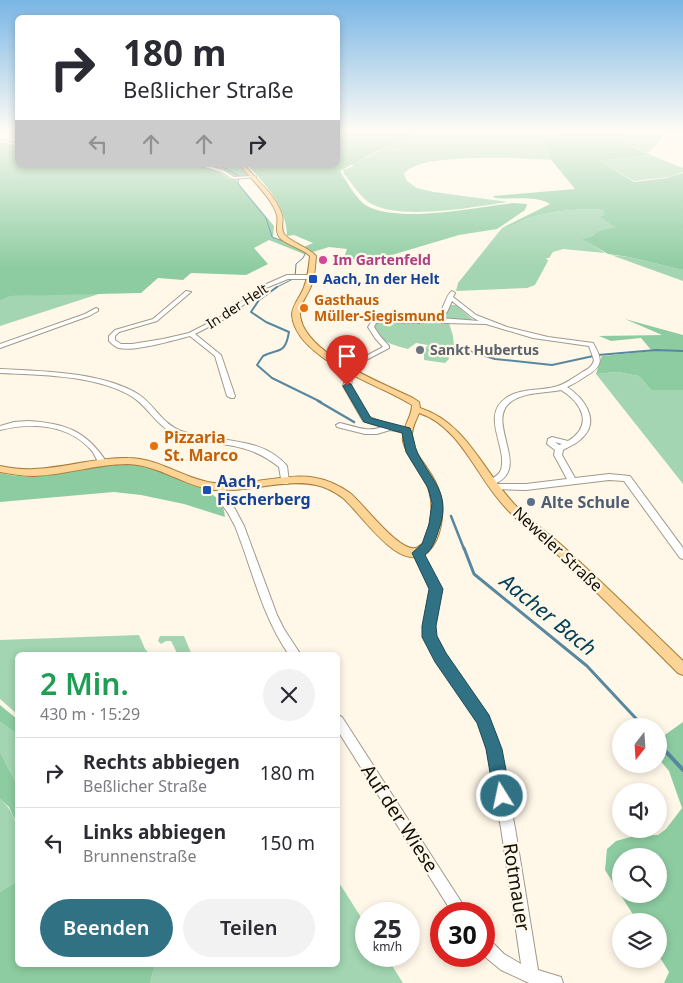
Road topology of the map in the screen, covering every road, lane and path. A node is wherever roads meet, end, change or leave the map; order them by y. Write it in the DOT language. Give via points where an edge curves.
graph roads {
  1 [pos="230,177"];
  2 [pos="254,177"];
  3 [pos="294,277"];
  4 [pos="310,277"];
  5 [pos="188,292"];
  6 [pos="96,310"];
  7 [pos="478,318"];
  8 [pos="434,319"];
  9 [pos="472,323"];
  10 [pos="489,323"];
  11 [pos="191,334"];
  12 [pos="0,346"];
  13 [pos="0,371"];
  14 [pos="349,375"];
  15 [pos="562,387"];
  16 [pos="231,396"];
  17 [pos="416,409"];
  18 [pos="340,425"];
  19 [pos="389,427"];
  20 [pos="0,428"];
  21 [pos="407,431"];
  22 [pos="569,444"];
  23 [pos="559,449"];
  24 [pos="103,463"];
  25 [pos="0,469"];
  26 [pos="572,481"];
  27 [pos="285,482"];
  28 [pos="493,484"];
  29 [pos="222,486"];
  30 [pos="418,553"];
  31 [pos="683,555"];
  32 [pos="293,652"];
  33 [pos="683,669"];
  34 [pos="340,724"];
  35 [pos="454,902"];
  36 [pos="495,956"];
  37 [pos="531,976"];
  38 [pos="555,983"];
  1 -- 2 [label="street"];
  2 -- 4 [label="main road, Neweler Straße" via="278,212 281,234 313,255"];
  3 -- 4 [label="street, In der Helt"];
  3 -- 11 [label="street, In der Helt" via="260,289 224,318"];
  4 -- 14 [label="main road, Neweler Straße" via="296,310 298,324 319,351"];
  5 -- 11 [label="street, In der Helt" via="157,319 122,329 112,337 112,341 117,345 132,346"];
  6 -- 12 [label="street"];
  7 -- 8 [label="street" via="468,313 451,295 443,314"];
  7 -- 9 [label="street"];
  7 -- 10 [label="street"];
  8 -- 9 [label="street"];
  8 -- 14 [label="street" via="374,322 371,326 373,331 387,347"];
  9 -- 10 [label="street"];
  10 -- 15 [label="street" via="543,338 591,344 596,355 593,369"];
  11 -- 16 [label="street" via="218,355"];
  13 -- 27 [label="street" via="89,379 117,387 141,399 161,423 173,431 261,450 283,466"];
  14 -- 17 [label="main road, Neweler Straße" via="410,400 416,404"];
  14 -- 19 [label="street" via="348,388 366,419"];
  15 -- 22 [label="street" via="575,395 588,419 585,431"];
  15 -- 28 [label="street" via="517,395 503,405 499,426 506,471"];
  17 -- 21 [label="main road"];
  17 -- 28 [label="main road, Neweler Straße" via="435,416 457,435"];
  18 -- 19 [label="street" via="366,432"];
  19 -- 21 [label="street"];
  20 -- 24 [label="street" via="38,424 66,429 93,448"];
  21 -- 30 [label="main road" via="412,452 428,476 437,498 433,532 427,547"];
  22 -- 23 [label="street"];
  22 -- 23 [label="street" via="551,440 552,446"];
  23 -- 26 [label="street" via="558,455"];
  24 -- 25 [label="main road" via="44,473 25,474"];
  24 -- 29 [label="main road" via="145,462 202,484"];
  26 -- 28 [label="street" via="526,487"];
  26 -- 31 [label="street" via="627,478"];
  27 -- 29 [label="main road"];
  27 -- 30 [label="main road" via="315,481 335,487 350,498 397,547"];
  28 -- 33 [label="main road, Neweler Straße" via="512,507"];
  29 -- 32 [label="street" via="222,499 241,531 278,628"];
  30 -- 37 [label="street, Rotmauer" via="436,589 429,626 431,642 484,720 492,743"];
  34 -- 35 [label="street, Auf der Wiese"];
  36 -- 37 [label="street" via="504,965"];
  37 -- 38 [label="street"];
}
